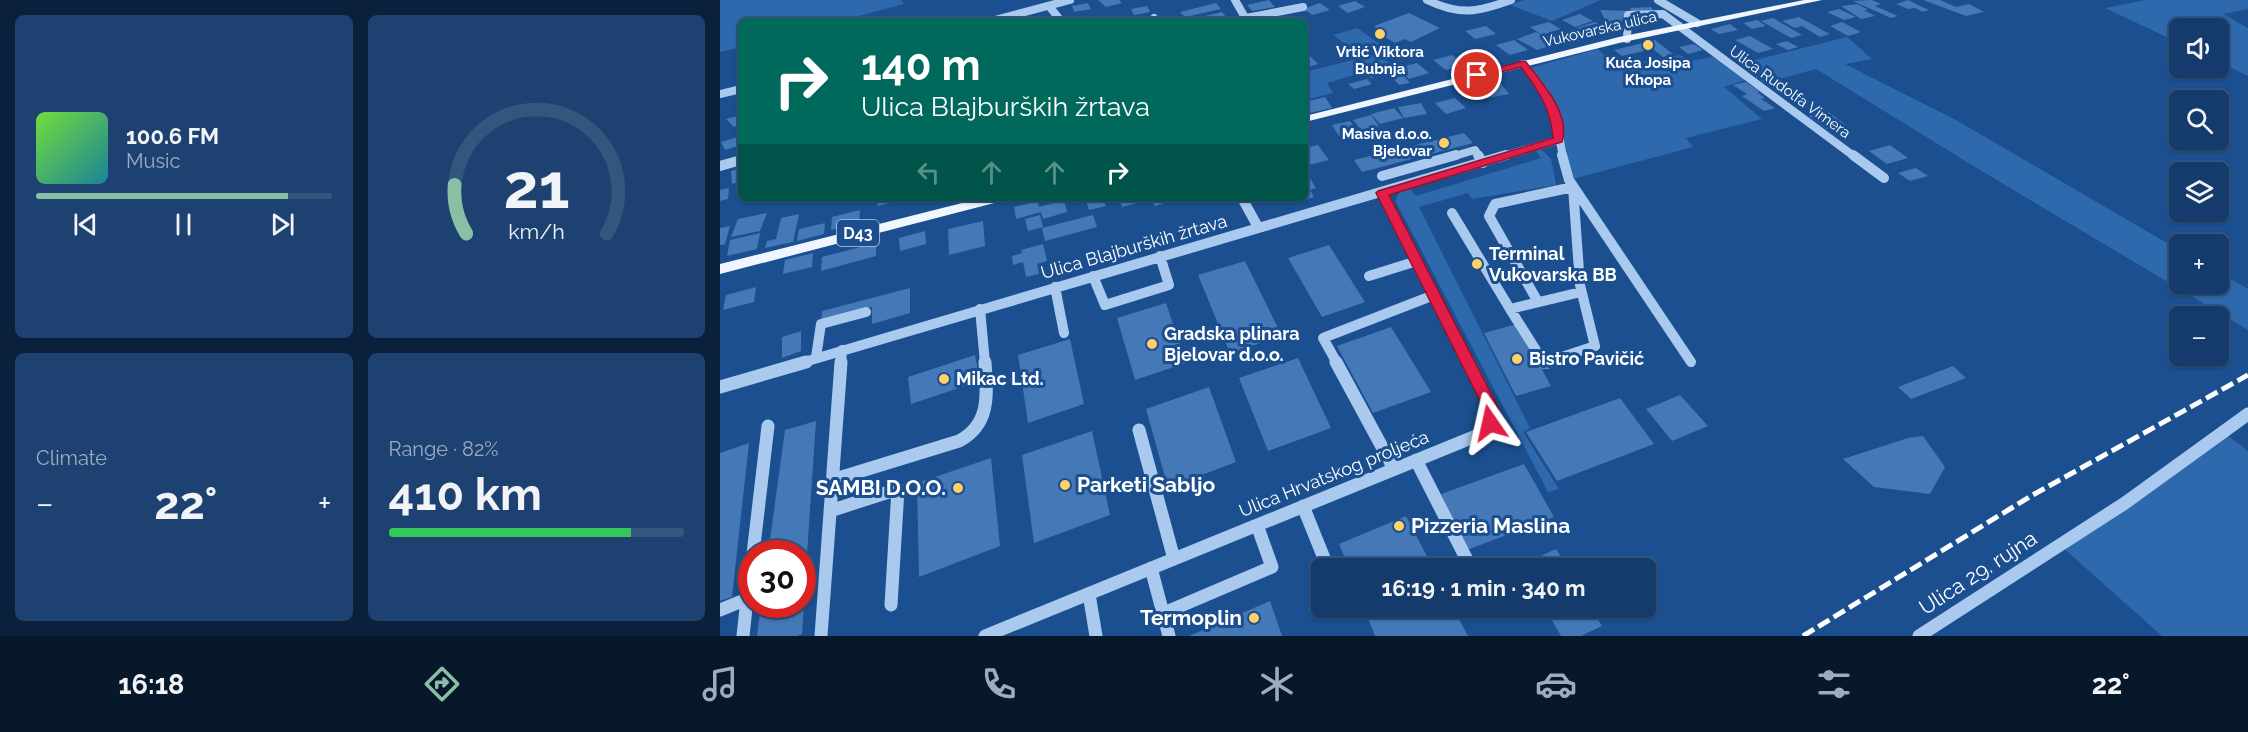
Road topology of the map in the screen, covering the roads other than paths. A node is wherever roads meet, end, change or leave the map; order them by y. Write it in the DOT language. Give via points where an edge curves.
graph roads {
  1 [pos="1070,0"];
  2 [pos="1235,0"];
  3 [pos="1428,0"];
  4 [pos="1511,0"];
  5 [pos="1658,0"];
  6 [pos="1817,0"];
  7 [pos="1049,6"];
  8 [pos="1303,7"];
  9 [pos="1003,18"];
  10 [pos="1059,18"];
  11 [pos="1246,18"];
  12 [pos="1256,18"];
  13 [pos="1697,23"];
  14 [pos="1680,27"];
  15 [pos="1627,39"];
  16 [pos="1523,64"];
  17 [pos="738,90"];
  18 [pos="720,94"];
  19 [pos="1308,118"];
  20 [pos="1558,140"];
  21 [pos="738,161"];
  22 [pos="1483,163"];
  23 [pos="720,166"];
  24 [pos="1382,176"];
  25 [pos="1884,178"];
  26 [pos="1573,187"];
  27 [pos="1382,193"];
  28 [pos="985,201"];
  29 [pos="1244,201"];
  30 [pos="1452,213"];
  31 [pos="1257,227"];
  32 [pos="1160,256"];
  33 [pos="1417,261"];
  34 [pos="720,269"];
  35 [pos="1094,276"];
  36 [pos="1369,276"];
  37 [pos="1055,287"];
  38 [pos="1581,292"];
  39 [pos="1434,295"];
  40 [pos="1538,302"];
  41 [pos="980,309"];
  42 [pos="1510,309"];
  43 [pos="866,312"];
  44 [pos="1064,333"];
  45 [pos="842,350"];
  46 [pos="816,357"];
  47 [pos="1691,362"];
  48 [pos="720,387"];
  49 [pos="2248,414"];
  50 [pos="768,426"];
  51 [pos="1139,430"];
  52 [pos="1416,460"];
  53 [pos="1394,469"];
  54 [pos="832,480"];
  55 [pos="1303,506"];
  56 [pos="830,511"];
  57 [pos="1257,525"];
  58 [pos="755,540"];
  59 [pos="1325,558"];
  60 [pos="1465,558"];
  61 [pos="1174,559"];
  62 [pos="1151,568"];
  63 [pos="1089,594"];
  64 [pos="738,603"];
  65 [pos="891,606"];
  66 [pos="720,610"];
  67 [pos="1164,613"];
  68 [pos="744,618"];
  69 [pos="742,636"];
  70 [pos="821,636"];
  71 [pos="985,636"];
  72 [pos="1096,636"];
  73 [pos="1169,636"];
  74 [pos="1919,636"];
  1 -- 7 [label="street"];
  2 -- 11 [label="street"];
  3 -- 4 [label="street" via="1453,12 1468,13"];
  5 -- 13 [label="street"];
  6 -- 13 [label="main road, Vukovarska ulica"];
  7 -- 9 [label="street"];
  7 -- 10 [label="street"];
  8 -- 12 [label="street"];
  13 -- 14 [label="main road, Vukovarska ulica"];
  14 -- 15 [label="main road, Vukovarska ulica"];
  14 -- 15 [label="street, Ulica Rudolfa Vimera" via="1663,14 1628,15"];
  14 -- 25 [label="street, Ulica Rudolfa Vimera"];
  15 -- 16 [label="main road, Vukovarska ulica"];
  16 -- 19 [label="main road, Vukovarska ulica"];
  16 -- 20 [label="street" via="1546,96 1557,121"];
  17 -- 18 [label="street"];
  20 -- 22 [label="street, Ulica Blajburških žrtava"];
  20 -- 26 [label="street"];
  21 -- 23 [label="street"];
  22 -- 24 [label="street" via="1474,150"];
  22 -- 27 [label="street, Ulica Blajburških žrtava"];
  26 -- 38 [label="street"];
  26 -- 40 [label="street" via="1495,204 1489,216"];
  26 -- 47 [label="street"];
  27 -- 31 [label="street, Ulica Blajburških žrtava"];
  27 -- 33 [label="street, Ulica Hrvatskog proljeća"];
  28 -- 34 [label="main road, D43"];
  29 -- 31 [label="street"];
  30 -- 42 [label="street"];
  31 -- 32 [label="street, Ulica Blajburških žrtava"];
  32 -- 35 [label="street, Ulica Blajburških žrtava"];
  32 -- 35 [label="street" via="1169,285 1105,305"];
  33 -- 36 [label="street"];
  33 -- 39 [label="street, Ulica Hrvatskog proljeća"];
  35 -- 37 [label="street, Ulica Blajburških žrtava"];
  37 -- 41 [label="street, Ulica Blajburških žrtava"];
  37 -- 44 [label="street"];
  38 -- 40 [label="street"];
  38 -- 42 [label="street" via="1595,346 1544,363"];
  39 -- 52 [label="street, Ulica Hrvatskog proljeća" via="1491,407 1490,423 1476,436"];
  39 -- 53 [label="street" via="1323,338"];
  40 -- 42 [label="street"];
  41 -- 45 [label="street, Ulica Blajburških žrtava"];
  41 -- 54 [label="street" via="985,398 982,420 974,432 959,441"];
  43 -- 46 [label="street" via="821,324"];
  45 -- 46 [label="street, Ulica Blajburških žrtava"];
  45 -- 54 [label="street"];
  46 -- 48 [label="street, Ulica Blajburških žrtava"];
  49 -- 74 [label="street, Ulica 29. rujna" via="2125,503"];
  50 -- 58 [label="street"];
  51 -- 61 [label="street"];
  52 -- 53 [label="street, Ulica Hrvatskog proljeća"];
  52 -- 60 [label="street"];
  53 -- 55 [label="street, Ulica Hrvatskog proljeća"];
  54 -- 56 [label="street"];
  55 -- 57 [label="street, Ulica Hrvatskog proljeća"];
  55 -- 59 [label="street"];
  56 -- 65 [label="street" via="898,489"];
  56 -- 70 [label="street"];
  57 -- 61 [label="street, Ulica Hrvatskog proljeća"];
  57 -- 67 [label="street" via="1272,567"];
  61 -- 62 [label="street, Ulica Hrvatskog proljeća"];
  62 -- 63 [label="street, Ulica Hrvatskog proljeća"];
  62 -- 67 [label="street"];
  63 -- 71 [label="street, Ulica Hrvatskog proljeća"];
  63 -- 72 [label="street"];
  64 -- 66 [label="street"];
  67 -- 73 [label="street"];
  68 -- 69 [label="street"];
}
